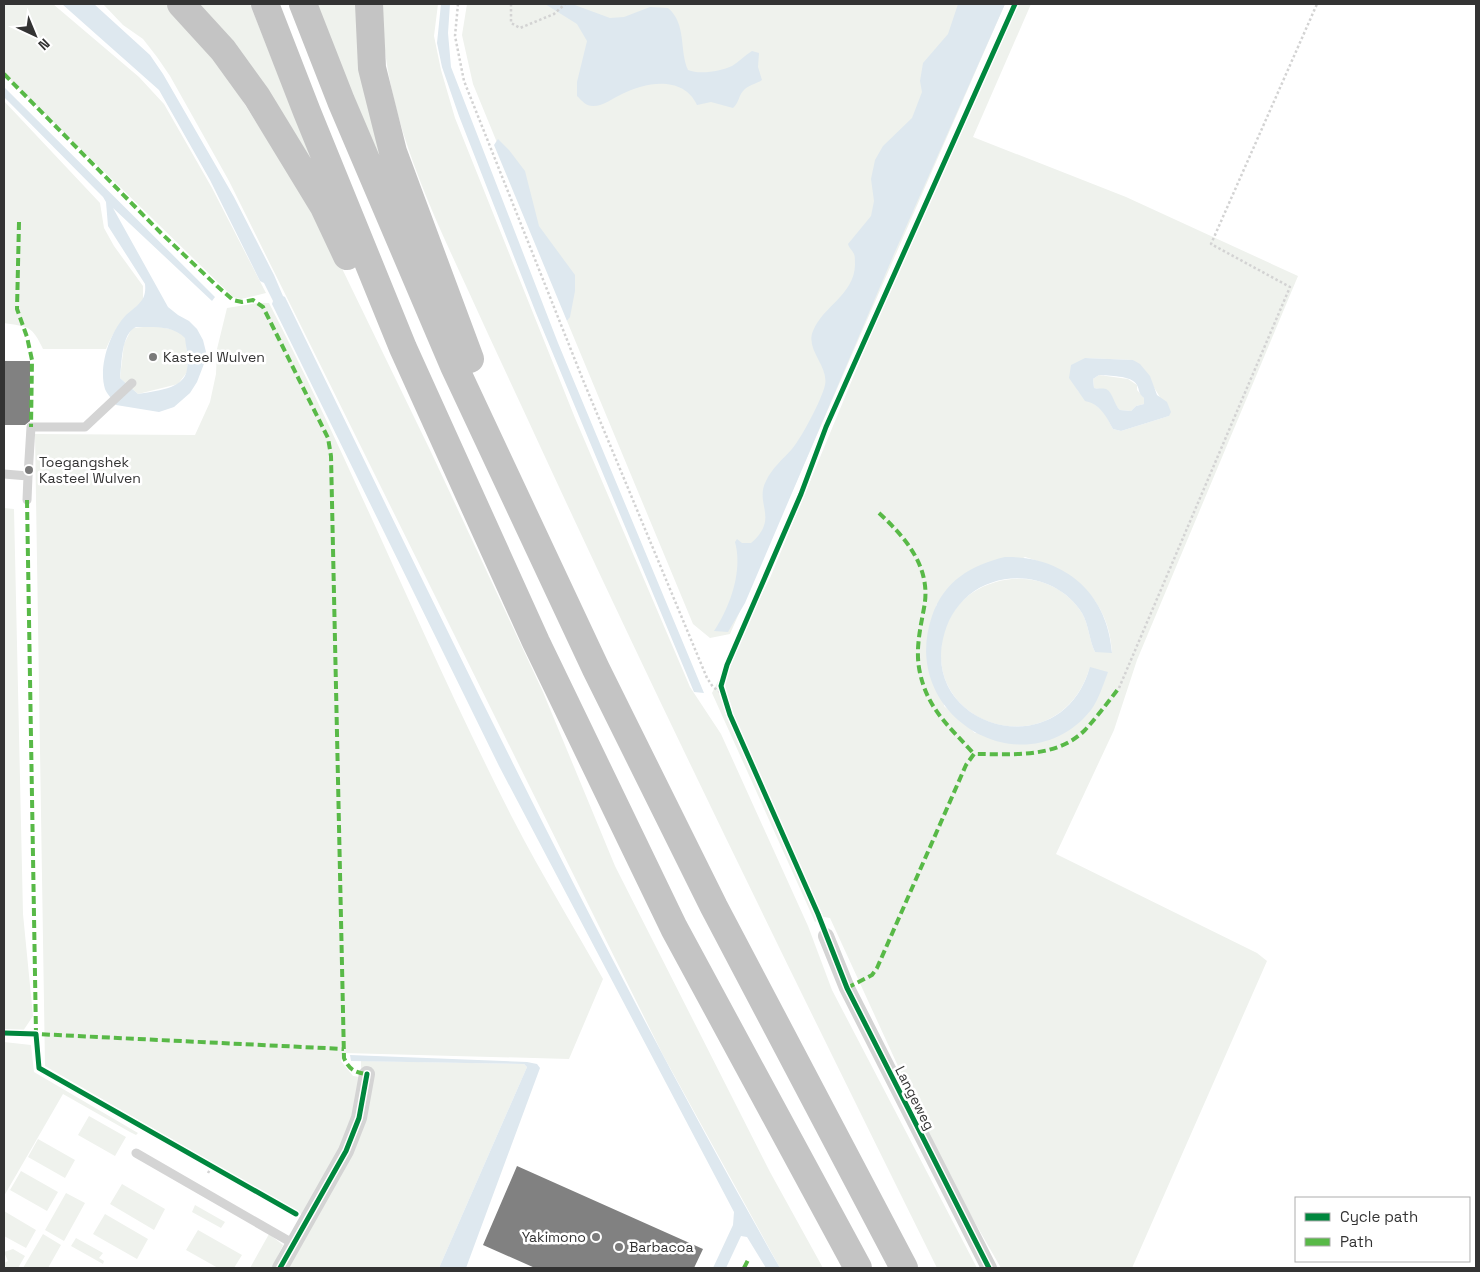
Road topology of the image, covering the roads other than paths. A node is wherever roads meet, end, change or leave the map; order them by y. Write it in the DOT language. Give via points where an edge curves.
graph roads {
  1 [pos="181,4"];
  2 [pos="266,4"];
  3 [pos="303,4"];
  4 [pos="369,4"];
  5 [pos="132,383"];
  6 [pos="491,441"];
  7 [pos="4,474"];
  8 [pos="28,476"];
  9 [pos="27,500"];
  10 [pos="536,642"];
  11 [pos="826,936"];
  12 [pos="367,1074"];
  13 [pos="136,1153"];
  14 [pos="294,1244"];
  15 [pos="280,1268"];
  16 [pos="858,1268"];
  17 [pos="904,1268"];
  18 [pos="989,1268"];
  1 -- 10 [label="highway" via="224,50 257,97 324,207 492,586"];
  2 -- 10 [label="highway" via="403,348"];
  3 -- 6 [label="highway" via="454,366"];
  4 -- 6 [label="highway" via="372,68 393,152 471,361"];
  5 -- 8 [label="lane" via="85,426 30,427"];
  6 -- 17 [label="highway" via="596,669 714,907"];
  7 -- 8 [label="lane"];
  8 -- 9 [label="lane"];
  10 -- 16 [label="highway" via="674,928"];
  11 -- 18 [label="street, Langeweg" via="848,988"];
  12 -- 14 [label="street" via="354,1134"];
  13 -- 14 [label="lane"];
  14 -- 15 [label="street"];
}
